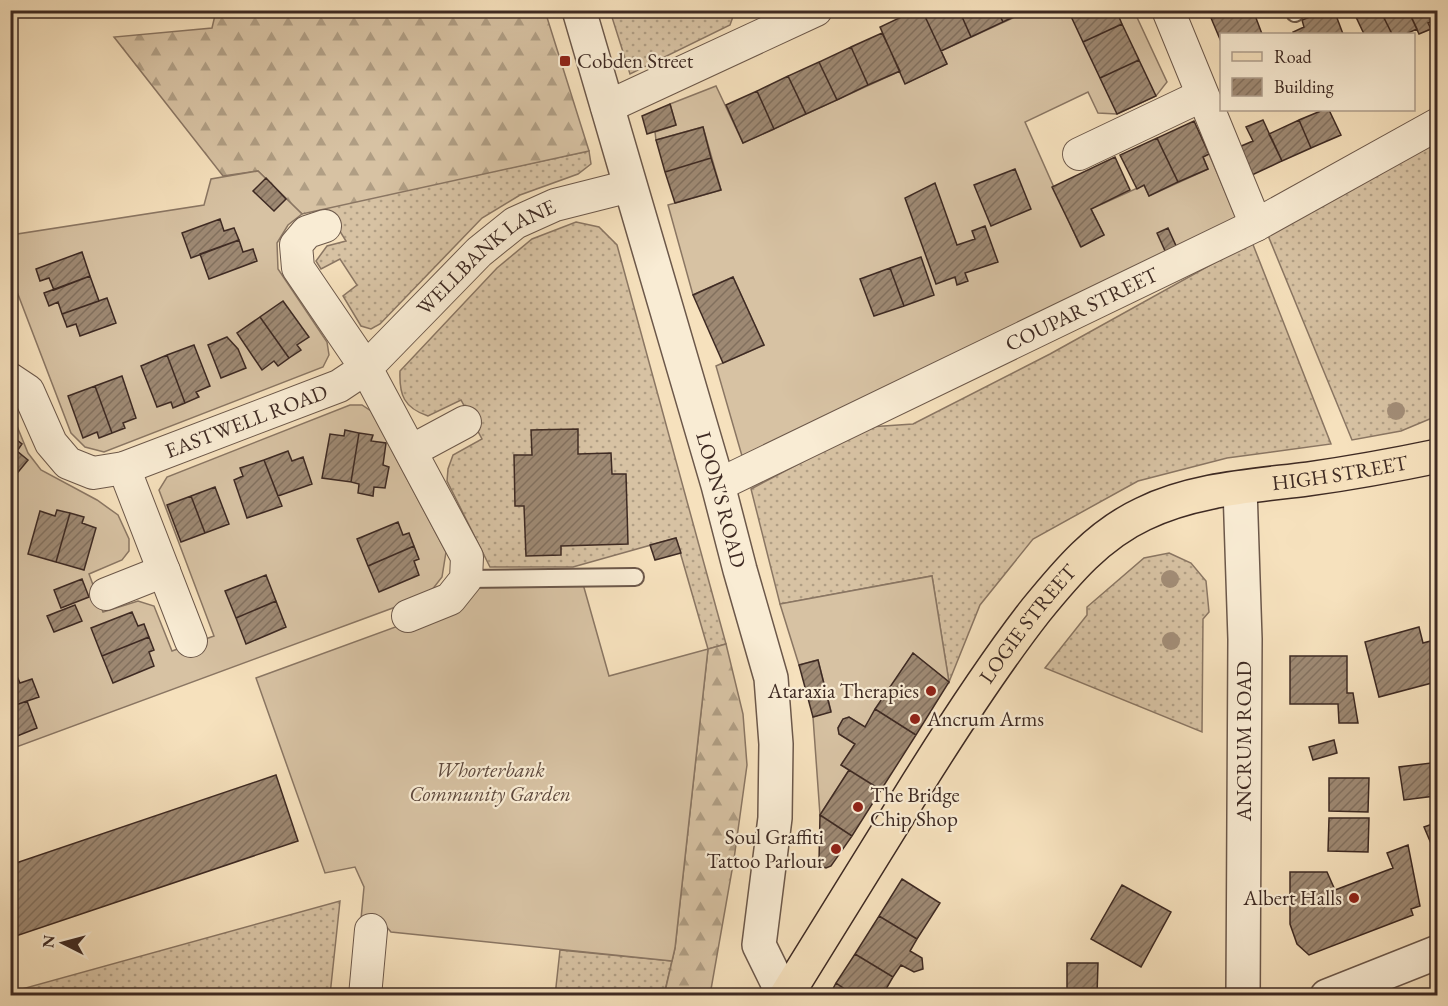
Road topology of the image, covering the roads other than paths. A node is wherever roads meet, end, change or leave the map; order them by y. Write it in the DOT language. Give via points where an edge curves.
graph roads {
  1 [pos="579,10"];
  2 [pos="1168,10"];
  3 [pos="814,11"];
  4 [pos="1201,96"];
  5 [pos="607,107"];
  6 [pos="1437,123"];
  7 [pos="1079,154"];
  8 [pos="630,186"];
  9 [pos="1256,225"];
  10 [pos="325,226"];
  11 [pos="366,368"];
  12 [pos="10,380"];
  13 [pos="465,422"];
  14 [pos="411,452"];
  15 [pos="1437,456"];
  16 [pos="124,468"];
  17 [pos="718,485"];
  18 [pos="1240,488"];
  19 [pos="164,572"];
  20 [pos="635,577"];
  21 [pos="466,579"];
  22 [pos="106,594"];
  23 [pos="408,616"];
  24 [pos="191,641"];
  25 [pos="370,930"];
  26 [pos="1437,952"];
  27 [pos="365,996"];
  28 [pos="785,996"];
  29 [pos="1244,996"];
  30 [pos="1327,996"];
  1 -- 5 [label="street, LOON'S ROAD"];
  2 -- 4 [label="street"];
  3 -- 5 [label="street"];
  4 -- 7 [label="street"];
  4 -- 9 [label="street"];
  5 -- 8 [label="street, LOON'S ROAD"];
  6 -- 9 [label="street, COUPAR STREET"];
  8 -- 11 [label="street, WELLBANK LANE" via="555,205 515,223 478,252"];
  8 -- 17 [label="street, LOON'S ROAD"];
  9 -- 17 [label="street, COUPAR STREET"];
  10 -- 11 [label="street" via="307,232 296,245 298,268"];
  11 -- 14 [label="street"];
  11 -- 16 [label="street, EASTWELL ROAD" via="339,386"];
  12 -- 16 [label="street, EASTWELL ROAD" via="28,392 51,443 68,463 93,473"];
  13 -- 14 [label="street"];
  14 -- 21 [label="street" via="467,557"];
  15 -- 18 [label="main road, HIGH STREET"];
  16 -- 19 [label="street"];
  17 -- 28 [label="street, LOON'S ROAD" via="771,678 776,744 775,818 759,945"];
  18 -- 28 [label="main road, LOGIE STREET" via="1182,499 1144,514 1107,535 1060,581 969,703"];
  18 -- 29 [label="street, ANCRUM ROAD" via="1245,630"];
  19 -- 22 [label="street"];
  19 -- 24 [label="street"];
  20 -- 21 [label="lane"];
  21 -- 23 [label="street" via="450,599"];
  25 -- 27 [label="street"];
  26 -- 30 [label="street"];
}
